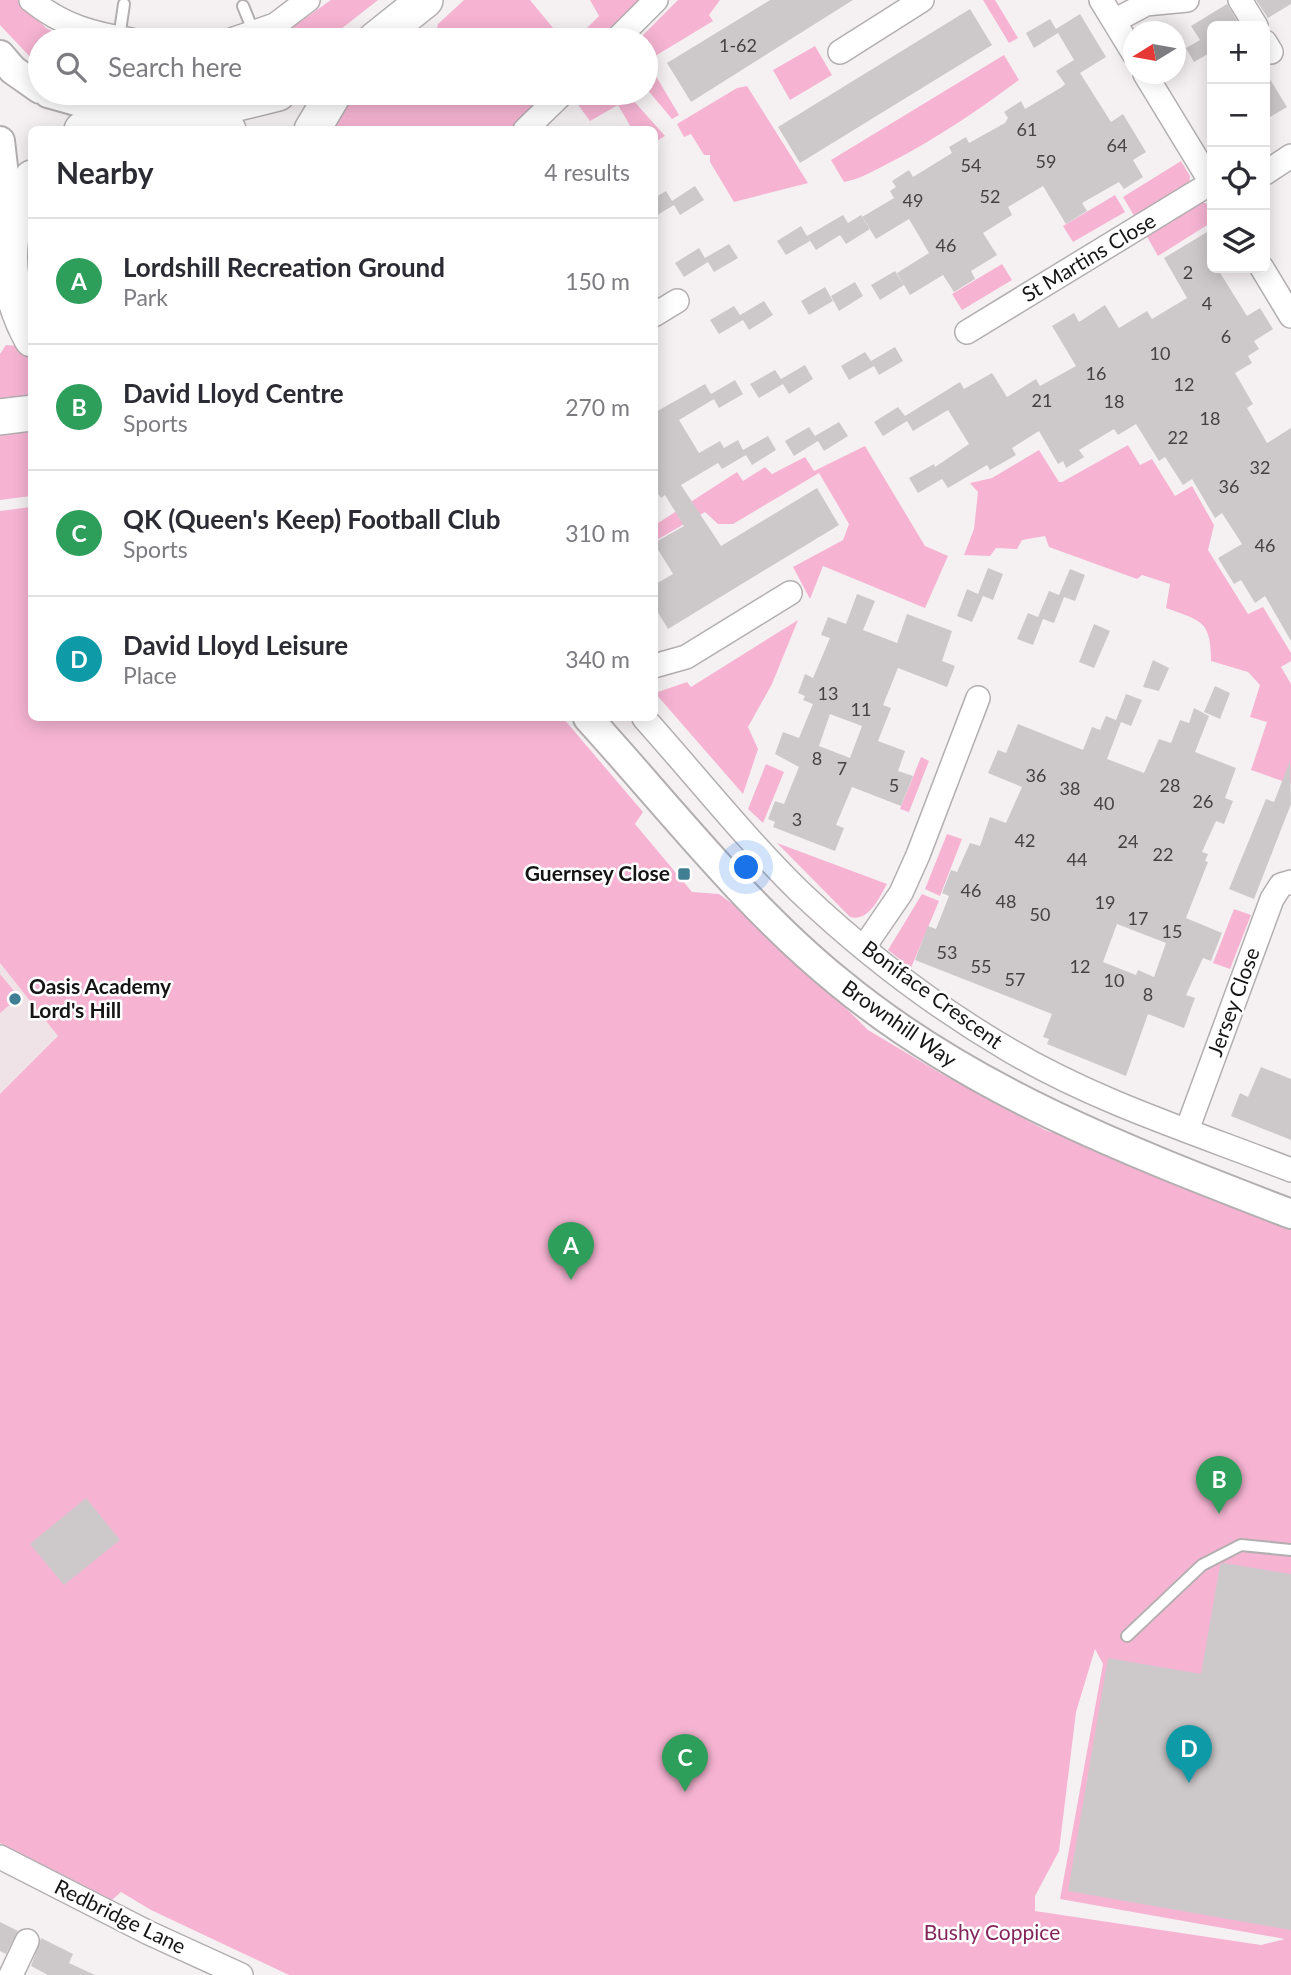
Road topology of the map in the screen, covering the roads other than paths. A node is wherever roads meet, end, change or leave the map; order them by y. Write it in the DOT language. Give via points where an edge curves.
graph roads {
  1 [pos="32,0"];
  2 [pos="308,0"];
  3 [pos="425,0"];
  4 [pos="656,0"];
  5 [pos="922,0"];
  6 [pos="1101,0"];
  7 [pos="1186,0"];
  8 [pos="1240,0"];
  9 [pos="124,4"];
  10 [pos="243,6"];
  11 [pos="895,7"];
  12 [pos="1114,21"];
  13 [pos="1253,21"];
  14 [pos="74,28"];
  15 [pos="125,28"];
  16 [pos="252,28"];
  17 [pos="266,28"];
  18 [pos="391,28"];
  19 [pos="628,28"];
  20 [pos="1123,37"];
  21 [pos="840,52"];
  22 [pos="0,55"];
  23 [pos="28,81"];
  24 [pos="1152,84"];
  25 [pos="91,105"];
  26 [pos="229,105"];
  27 [pos="327,105"];
  28 [pos="551,105"];
  29 [pos="184,111"];
  30 [pos="119,113"];
  31 [pos="91,126"];
  32 [pos="219,126"];
  33 [pos="314,126"];
  34 [pos="529,126"];
  35 [pos="0,141"];
  36 [pos="1291,156"];
  37 [pos="1270,170"];
  38 [pos="1207,176"];
  39 [pos="28,187"];
  40 [pos="1207,187"];
  41 [pos="10,226"];
  42 [pos="8,272"];
  43 [pos="1265,273"];
  44 [pos="677,302"];
  45 [pos="658,313"];
  46 [pos="0,315"];
  47 [pos="1291,316"];
  48 [pos="28,330"];
  49 [pos="967,332"];
  50 [pos="28,414"];
  51 [pos="0,417"];
  52 [pos="790,593"];
  53 [pos="658,665"];
  54 [pos="978,698"];
  55 [pos="591,721"];
  56 [pos="647,721"];
  57 [pos="1291,882"];
  58 [pos="864,947"];
  59 [pos="1187,1130"];
  60 [pos="1291,1170"];
  61 [pos="1291,1214"];
  62 [pos="1291,1550"];
  63 [pos="1127,1636"];
  64 [pos="0,1857"];
  65 [pos="27,1941"];
  66 [pos="11,1975"];
  67 [pos="241,1975"];
  1 -- 14 [label="street" via="51,17"];
  2 -- 17 [label="street"];
  3 -- 18 [label="main road"];
  4 -- 19 [label="street"];
  5 -- 11 [label="street"];
  6 -- 12 [label="street"];
  7 -- 12 [label="street" via="1146,4"];
  8 -- 13 [label="street"];
  9 -- 15 [label="lane"];
  10 -- 16 [label="lane"];
  11 -- 21 [label="street"];
  12 -- 20 [label="street"];
  22 -- 23 [label="street"];
  24 -- 38 [label="street"];
  25 -- 30 [label="street"];
  26 -- 29 [label="main road"];
  27 -- 33 [label="main road"];
  28 -- 34 [label="street"];
  29 -- 30 [label="main road"];
  29 -- 32 [label="main road"];
  30 -- 31 [label="main road"];
  35 -- 41 [label="street"];
  36 -- 37 [label="street"];
  39 -- 41 [label="main road"];
  40 -- 49 [label="street, St Martins Close"];
  41 -- 42 [label="main road"];
  42 -- 46 [label="main road"];
  42 -- 48 [label="main road"];
  43 -- 47 [label="street"];
  44 -- 45 [label="street"];
  50 -- 51 [label="main road"];
  52 -- 53 [label="street" via="686,657"];
  54 -- 58 [label="street" via="901,893"];
  55 -- 61 [label="street, Brownhill Way" via="800,948 906,1033 1018,1100"];
  56 -- 58 [label="street, Boniface Crescent" via="797,889"];
  57 -- 59 [label="street, Jersey Close" via="1281,885 1272,899"];
  58 -- 59 [label="street, Boniface Crescent" via="951,1013 1010,1050 1096,1095"];
  59 -- 60 [label="street, Boniface Crescent"];
  62 -- 63 [label="lane" via="1241,1545 1202,1565"];
  64 -- 67 [label="street, Redbridge Lane"];
  65 -- 66 [label="street"];
}
